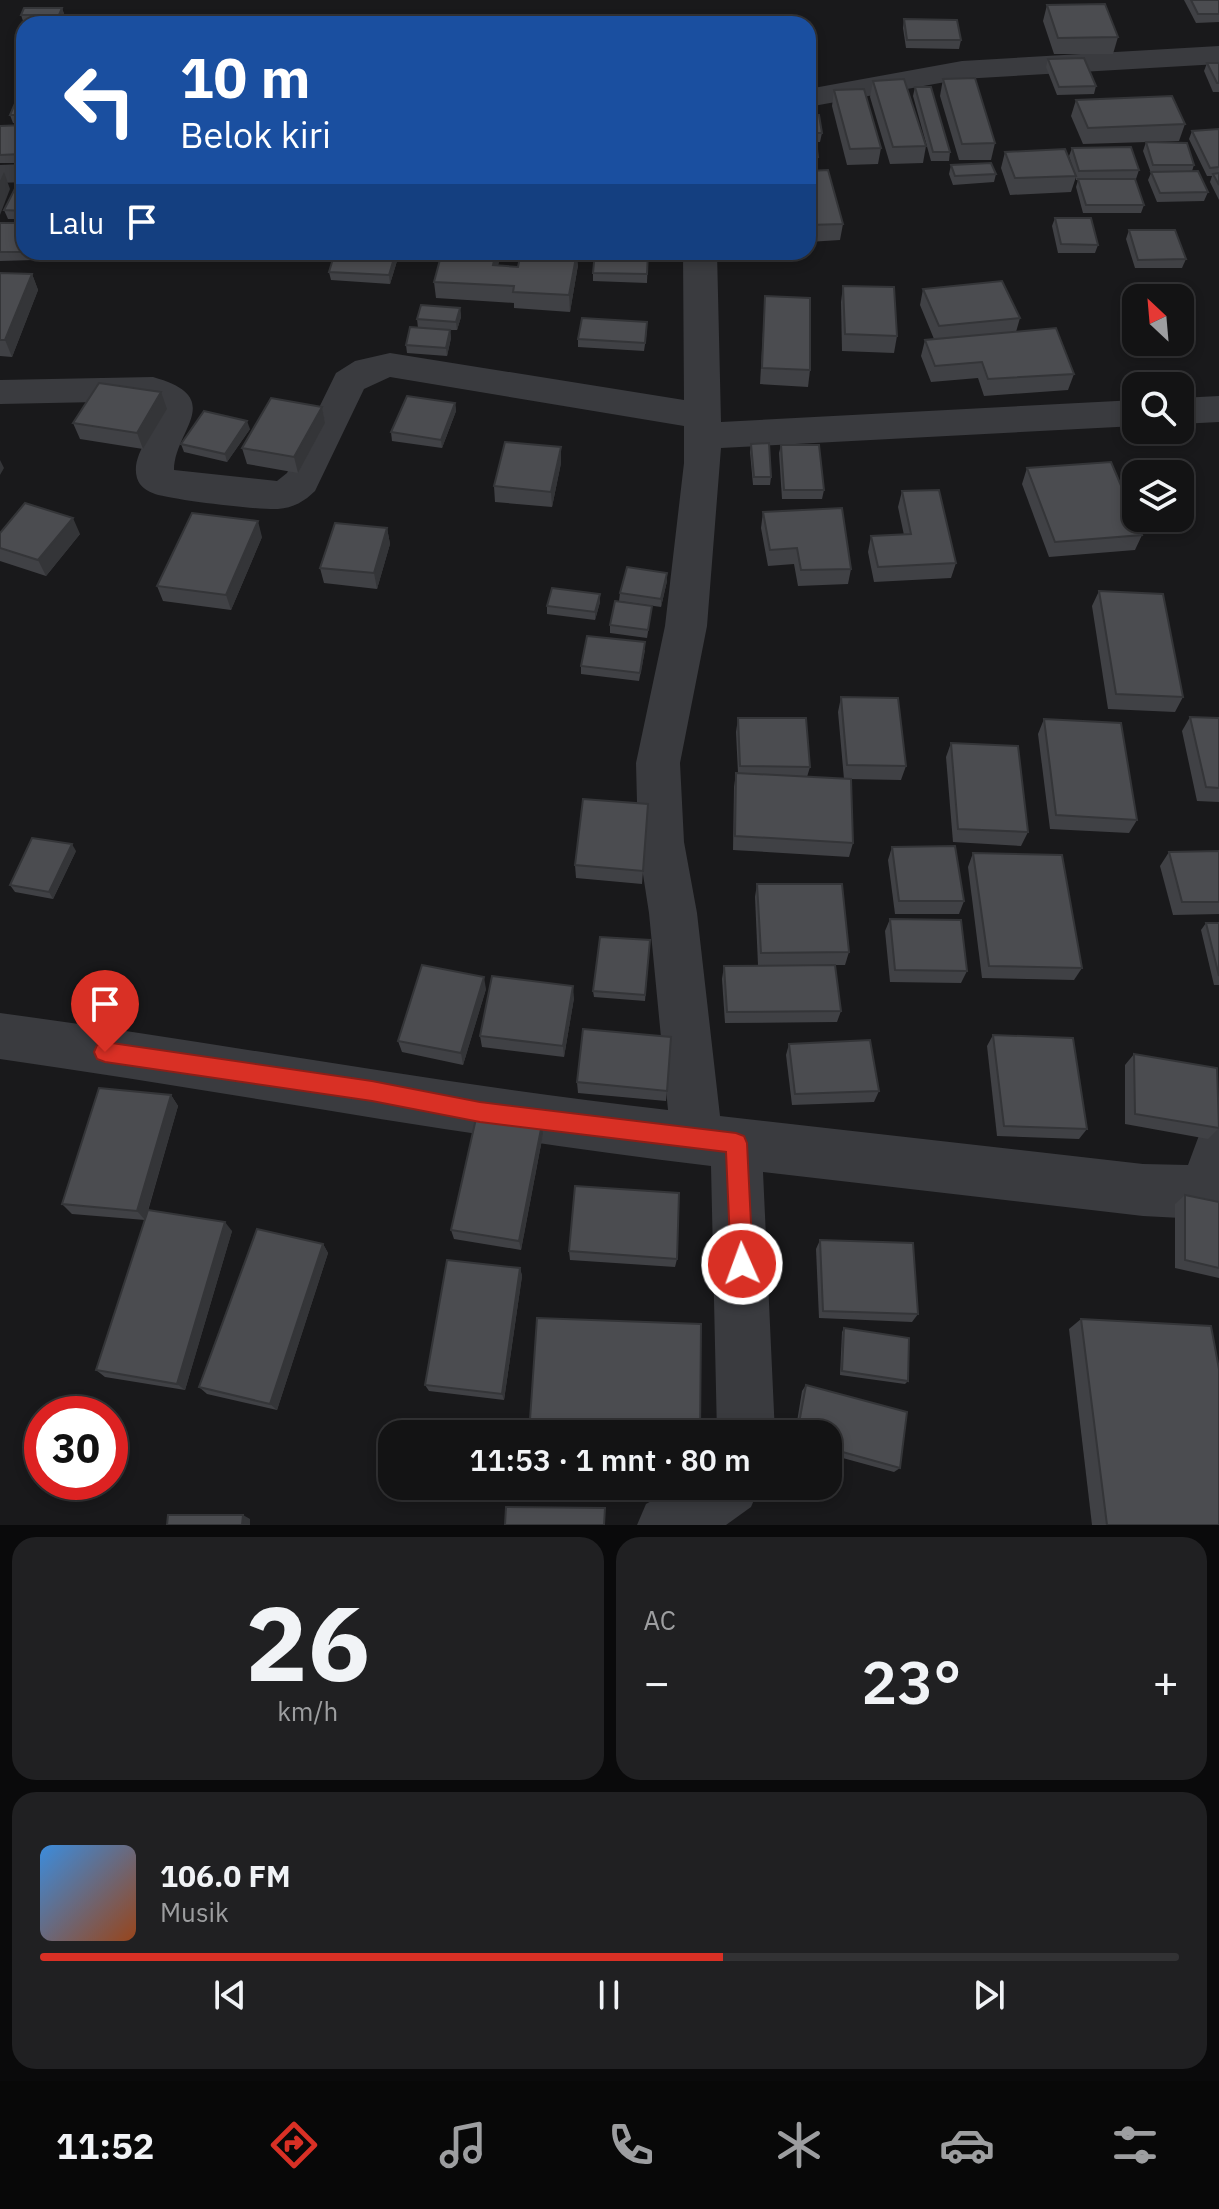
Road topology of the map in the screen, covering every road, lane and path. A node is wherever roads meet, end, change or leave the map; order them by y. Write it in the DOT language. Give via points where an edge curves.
graph roads {
  1 [pos="1219,55"];
  2 [pos="816,97"];
  3 [pos="700,260"];
  4 [pos="0,392"];
  5 [pos="1219,409"];
  6 [pos="1194,410"];
  7 [pos="1122,413"];
  8 [pos="703,426"];
  9 [pos="0,1036"];
  10 [pos="717,1141"];
  11 [pos="1215,1178"];
  12 [pos="745,1420"];
  13 [pos="712,1500"];
  14 [pos="667,1525"];
  1 -- 2 [label="street" via="975,69"];
  3 -- 8 [label="street"];
  4 -- 8 [label="street" via="153,389 174,402 177,416 157,459 156,478 277,495 291,492 302,481 349,382 390,365"];
  5 -- 6 [label="street"];
  7 -- 8 [label="street"];
  8 -- 10 [label="street" via="686,626 658,763 661,842"];
  9 -- 10 [label="street" via="480,1112"];
  10 -- 11 [label="street" via="1143,1190"];
  10 -- 12 [label="street"];
  13 -- 14 [label="street"];
}
